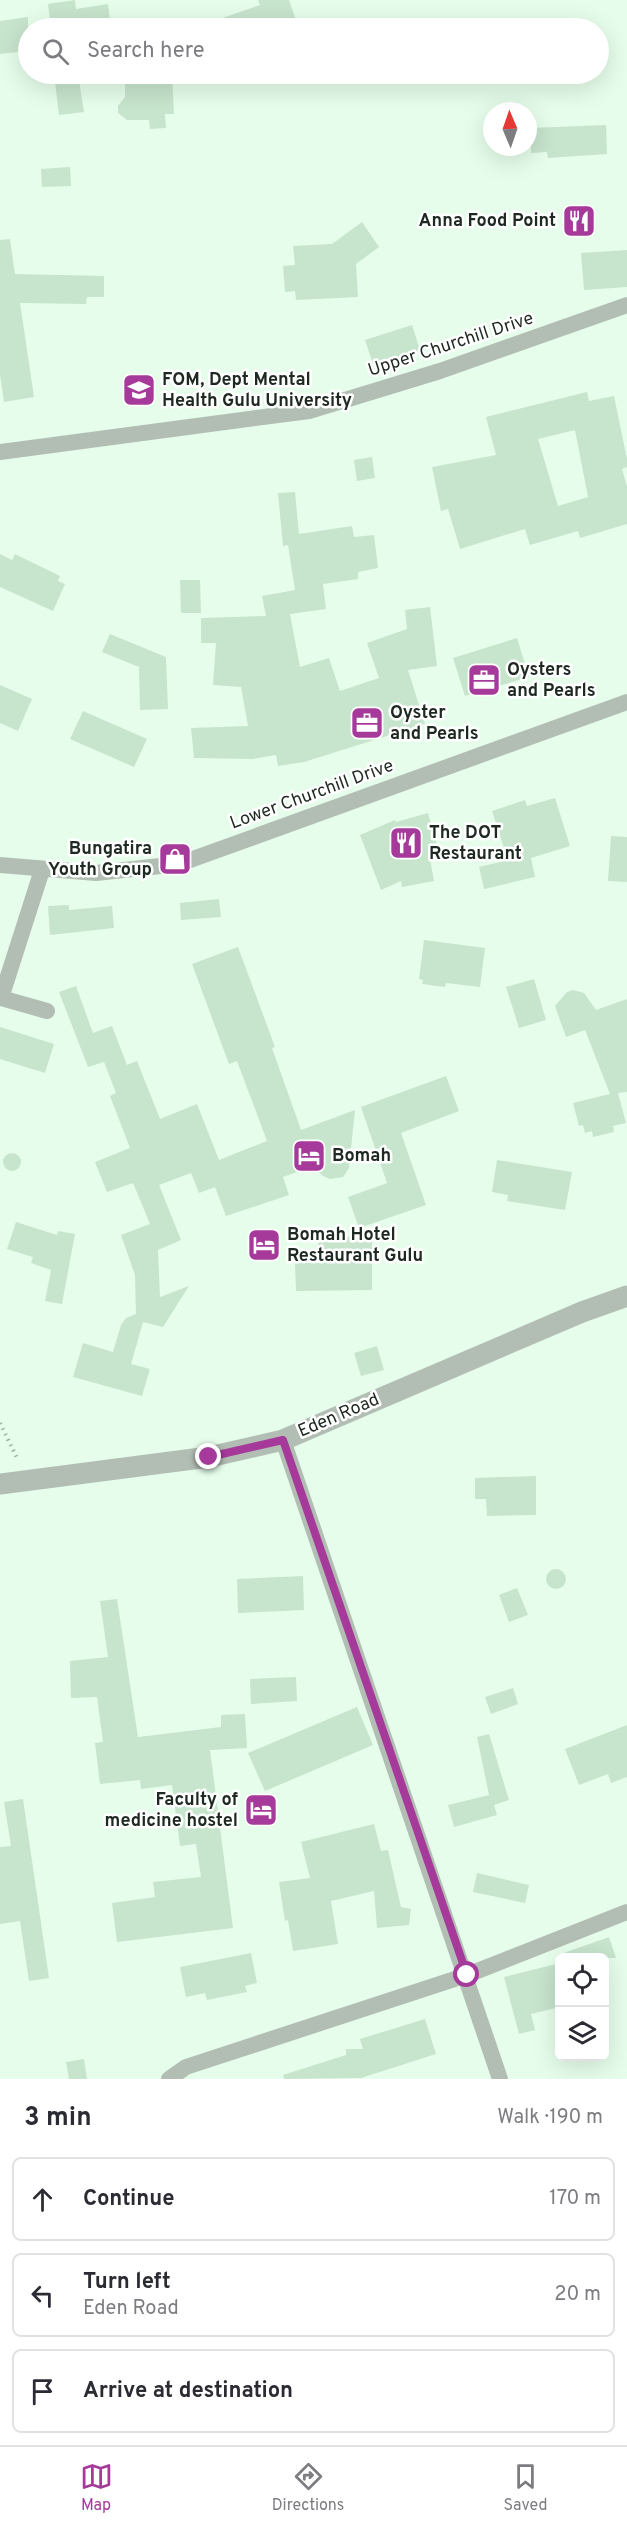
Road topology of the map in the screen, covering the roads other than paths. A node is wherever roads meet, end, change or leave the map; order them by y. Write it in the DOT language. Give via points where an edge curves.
graph roads {
  1 [pos="627,305"];
  2 [pos="0,452"];
  3 [pos="627,702"];
  4 [pos="0,865"];
  5 [pos="42,870"];
  6 [pos="47,1011"];
  7 [pos="627,1296"];
  8 [pos="283,1440"];
  9 [pos="0,1484"];
  10 [pos="627,1912"];
  11 [pos="467,1975"];
  12 [pos="169,2079"];
  13 [pos="500,2079"];
  1 -- 2 [label="street, Upper Churchill Drive" via="440,371 309,411"];
  3 -- 5 [label="street, Lower Churchill Drive" via="179,864 96,873"];
  4 -- 5 [label="street, Lower Churchill Drive"];
  5 -- 6 [label="street" via="1,998"];
  7 -- 8 [label="street, Eden Road"];
  8 -- 9 [label="street, Eden Road" via="209,1457"];
  8 -- 11 [label="street"];
  10 -- 11 [label="street"];
  11 -- 12 [label="street" via="186,2067"];
  11 -- 13 [label="street"];
}
